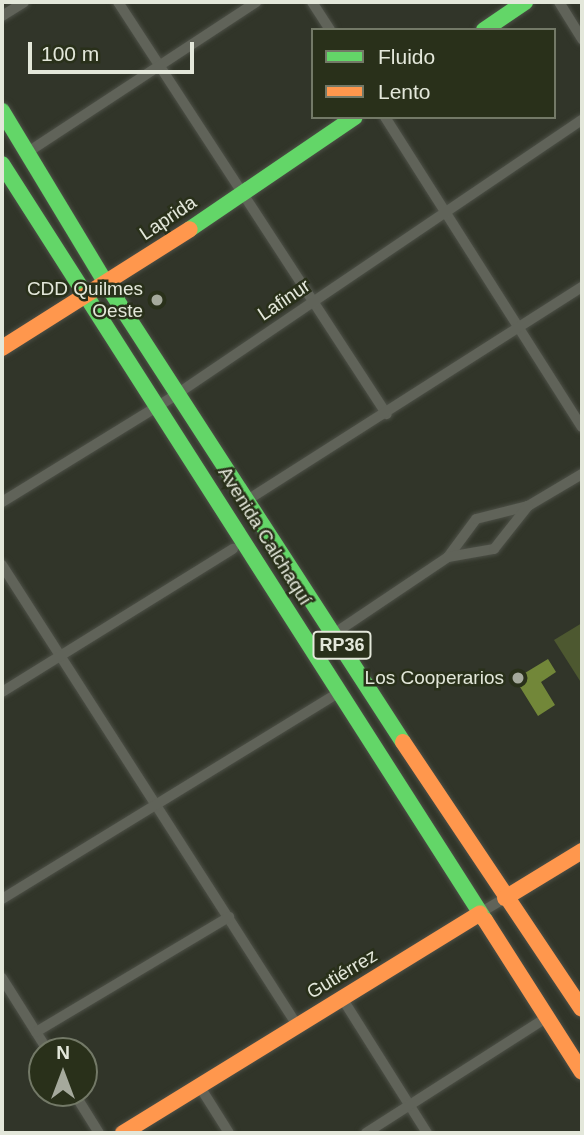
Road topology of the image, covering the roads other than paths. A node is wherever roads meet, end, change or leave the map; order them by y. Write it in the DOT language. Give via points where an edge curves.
graph roads {
  1 [pos="24,2"];
  2 [pos="118,2"];
  3 [pos="257,2"];
  4 [pos="312,2"];
  5 [pos="525,2"];
  6 [pos="559,2"];
  7 [pos="2,16"];
  8 [pos="329,28"];
  9 [pos="487,28"];
  10 [pos="582,39"];
  11 [pos="160,65"];
  12 [pos="2,111"];
  13 [pos="352,119"];
  14 [pos="386,119"];
  15 [pos="582,120"];
  16 [pos="28,152"];
  17 [pos="2,164"];
  18 [pos="8,187"];
  19 [pos="242,194"];
  20 [pos="446,213"];
  21 [pos="107,285"];
  22 [pos="582,287"];
  23 [pos="85,298"];
  24 [pos="312,302"];
  25 [pos="519,327"];
  26 [pos="2,348"];
  27 [pos="179,392"];
  28 [pos="157,406"];
  29 [pos="387,414"];
  30 [pos="582,427"];
  31 [pos="582,474"];
  32 [pos="249,499"];
  33 [pos="2,502"];
  34 [pos="528,506"];
  35 [pos="233,549"];
  36 [pos="448,557"];
  37 [pos="2,565"];
  38 [pos="335,633"];
  39 [pos="61,655"];
  40 [pos="2,692"];
  41 [pos="340,692"];
  42 [pos="157,805"];
  43 [pos="582,850"];
  44 [pos="505,898"];
  45 [pos="2,899"];
  46 [pos="480,913"];
  47 [pos="229,917"];
  48 [pos="3,983"];
  49 [pos="342,998"];
  50 [pos="582,1009"];
  51 [pos="546,1018"];
  52 [pos="297,1025"];
  53 [pos="36,1032"];
  54 [pos="39,1037"];
  55 [pos="582,1072"];
  56 [pos="200,1087"];
  57 [pos="410,1106"];
  58 [pos="83,1107"];
  59 [pos="99,1133"];
  60 [pos="123,1133"];
  61 [pos="229,1133"];
  62 [pos="366,1133"];
  63 [pos="427,1133"];
  1 -- 7 [label="street"];
  2 -- 11 [label="street"];
  3 -- 11 [label="street"];
  4 -- 8 [label="street"];
  5 -- 9 [label="main road"];
  6 -- 10 [label="street"];
  11 -- 16 [label="street"];
  11 -- 19 [label="street"];
  12 -- 16 [label="main road, Avenida Calchaquí / RP36"];
  13 -- 19 [label="main road, Laprida"];
  14 -- 20 [label="street"];
  15 -- 20 [label="street, Lafinur"];
  16 -- 21 [label="main road, Avenida Calchaquí / RP36"];
  17 -- 18 [label="main road, Avenida Calchaquí / RP36"];
  18 -- 23 [label="main road, Avenida Calchaquí / RP36"];
  19 -- 21 [label="main road, Laprida"];
  19 -- 24 [label="street"];
  20 -- 24 [label="street, Lafinur"];
  20 -- 25 [label="street"];
  21 -- 23 [label="main road, Laprida"];
  21 -- 27 [label="main road, Avenida Calchaquí / RP36"];
  22 -- 25 [label="street"];
  23 -- 26 [label="main road, Laprida"];
  23 -- 28 [label="main road, Avenida Calchaquí / RP36"];
  24 -- 27 [label="street, Lafinur"];
  24 -- 29 [label="street"];
  25 -- 29 [label="street"];
  25 -- 30 [label="street"];
  27 -- 28 [label="street, Lafinur"];
  27 -- 32 [label="main road, Avenida Calchaquí / RP36"];
  28 -- 33 [label="street, Lafinur"];
  28 -- 41 [label="main road, Avenida Calchaquí / RP36"];
  29 -- 32 [label="street"];
  31 -- 34 [label="street"];
  32 -- 38 [label="main road, Avenida Calchaquí / RP36"];
  34 -- 36 [label="street" via="476,519"];
  34 -- 36 [label="street" via="494,549"];
  35 -- 39 [label="street"];
  36 -- 38 [label="street"];
  37 -- 39 [label="street"];
  38 -- 44 [label="main road, Avenida Calchaquí / RP36"];
  39 -- 40 [label="street"];
  39 -- 42 [label="street"];
  41 -- 42 [label="street"];
  41 -- 46 [label="main road, Avenida Calchaquí / RP36"];
  42 -- 45 [label="street"];
  42 -- 47 [label="street"];
  43 -- 44 [label="main road, Gutiérrez"];
  44 -- 46 [label="street, Gutiérrez"];
  44 -- 50 [label="main road, Avenida Calchaquí / RP36"];
  46 -- 49 [label="main road, Gutiérrez"];
  46 -- 51 [label="main road, Avenida Calchaquí / RP36"];
  47 -- 52 [label="street"];
  47 -- 53 [label="street"];
  48 -- 53 [label="street"];
  49 -- 52 [label="main road, Gutiérrez"];
  49 -- 57 [label="street"];
  51 -- 55 [label="main road, Avenida Calchaquí / RP36"];
  51 -- 57 [label="street"];
  52 -- 56 [label="main road, Gutiérrez"];
  53 -- 54 [label="street"];
  56 -- 60 [label="main road, Gutiérrez"];
  56 -- 61 [label="street"];
  57 -- 62 [label="street"];
  57 -- 63 [label="street"];
  58 -- 59 [label="street"];
}
